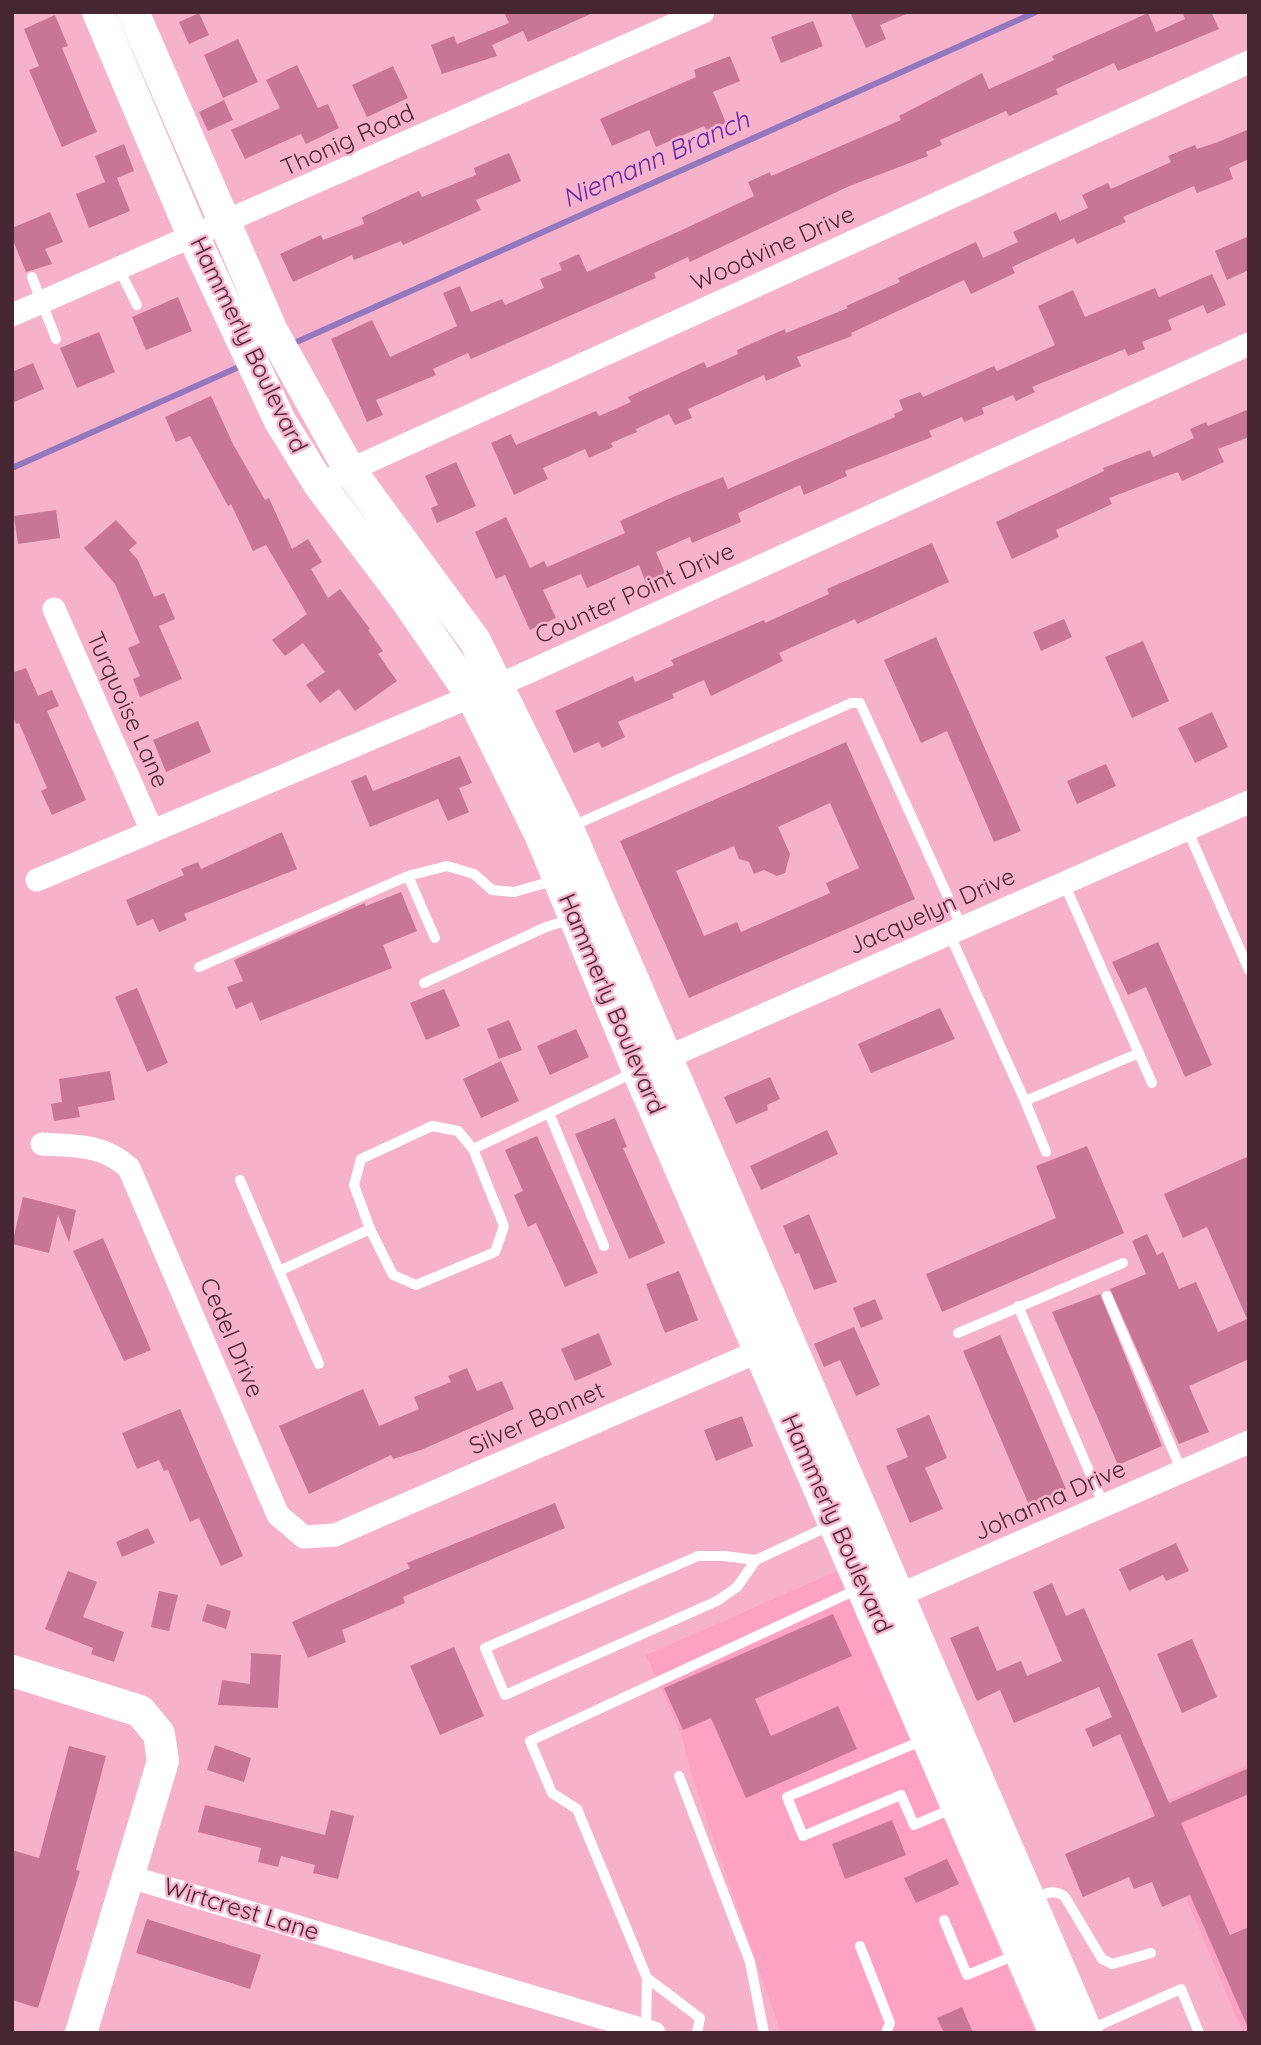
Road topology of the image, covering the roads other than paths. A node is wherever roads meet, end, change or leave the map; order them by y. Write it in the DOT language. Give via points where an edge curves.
graph roads {
  1 [pos="98,12"];
  2 [pos="133,12"];
  3 [pos="703,12"];
  4 [pos="1249,62"];
  5 [pos="223,225"];
  6 [pos="194,237"];
  7 [pos="119,269"];
  8 [pos="32,277"];
  9 [pos="42,302"];
  10 [pos="137,305"];
  11 [pos="12,315"];
  12 [pos="56,339"];
  13 [pos="1249,344"];
  14 [pos="349,469"];
  15 [pos="319,484"];
  16 [pos="54,609"];
  17 [pos="486,690"];
  18 [pos="1249,802"];
  19 [pos="568,828"];
  20 [pos="1187,829"];
  21 [pos="152,831"];
  22 [pos="408,876"];
  23 [pos="558,879"];
  24 [pos="37,880"];
  25 [pos="1064,883"];
  26 [pos="575,919"];
  27 [pos="956,930"];
  28 [pos="435,938"];
  29 [pos="199,967"];
  30 [pos="1249,971"];
  31 [pos="424,983"];
  32 [pos="1139,1053"];
  33 [pos="667,1057"];
  34 [pos="638,1071"];
  35 [pos="1152,1083"];
  36 [pos="1025,1101"];
  37 [pos="549,1113"];
  38 [pos="42,1144"];
  39 [pos="473,1149"];
  40 [pos="1046,1152"];
  41 [pos="240,1180"];
  42 [pos="370,1229"];
  43 [pos="604,1246"];
  44 [pos="1123,1263"];
  45 [pos="279,1272"];
  46 [pos="1107,1296"];
  47 [pos="1018,1306"];
  48 [pos="958,1332"];
  49 [pos="789,1338"];
  50 [pos="760,1350"];
  51 [pos="319,1364"];
  52 [pos="1249,1442"];
  53 [pos="1182,1472"];
  54 [pos="1104,1506"];
  55 [pos="836,1523"];
  56 [pos="304,1537"];
  57 [pos="755,1560"];
  58 [pos="879,1596"];
  59 [pos="12,1671"];
  60 [pos="929,1738"];
  61 [pos="679,1776"];
  62 [pos="958,1806"];
  63 [pos="997,1859"];
  64 [pos="127,1876"];
  65 [pos="1030,1900"];
  66 [pos="944,1920"];
  67 [pos="860,1946"];
  68 [pos="1021,1952"];
  69 [pos="1151,1953"];
  70 [pos="647,1978"];
  71 [pos="650,2031"];
  72 [pos="1087,2032"];
  73 [pos="81,2033"];
  74 [pos="697,2033"];
  75 [pos="764,2033"];
  76 [pos="886,2033"];
  77 [pos="1055,2033"];
  78 [pos="1199,2033"];
  1 -- 6 [label="main road, Hammerly Boulevard"];
  2 -- 5 [label="main road, Hammerly Boulevard"];
  3 -- 5 [label="street, Thonig Road"];
  4 -- 14 [label="street, Woodvine Drive"];
  5 -- 6 [label="street, Thonig Road"];
  5 -- 14 [label="main road, Hammerly Boulevard" via="272,331"];
  6 -- 7 [label="street, Thonig Road"];
  6 -- 15 [label="main road, Hammerly Boulevard" via="281,421"];
  7 -- 9 [label="street, Thonig Road"];
  7 -- 10 [label="lane"];
  8 -- 9 [label="lane"];
  9 -- 11 [label="street, Thonig Road"];
  9 -- 12 [label="lane"];
  13 -- 17 [label="street, Counter Point Drive"];
  14 -- 15 [label="street, Woodvine Drive"];
  14 -- 17 [label="main road, Hammerly Boulevard" via="475,641"];
  15 -- 17 [label="main road, Hammerly Boulevard" via="405,598"];
  16 -- 21 [label="street, Turquoise Lane"];
  17 -- 19 [label="main road, Hammerly Boulevard"];
  17 -- 21 [label="street, Counter Point Drive"];
  17 -- 23 [label="main road, Hammerly Boulevard"];
  18 -- 20 [label="street, Jacquelyn Drive"];
  19 -- 27 [label="lane" via="851,703 860,703"];
  19 -- 33 [label="main road, Hammerly Boulevard"];
  20 -- 25 [label="street, Jacquelyn Drive"];
  20 -- 30 [label="lane"];
  21 -- 24 [label="street, Counter Point Drive"];
  22 -- 23 [label="lane" via="447,866 474,874 492,890 514,892"];
  22 -- 28 [label="lane"];
  22 -- 29 [label="lane"];
  23 -- 26 [label="main road, Hammerly Boulevard"];
  25 -- 27 [label="street, Jacquelyn Drive"];
  25 -- 32 [label="lane"];
  26 -- 31 [label="lane" via="545,927"];
  26 -- 34 [label="main road, Hammerly Boulevard"];
  27 -- 33 [label="street, Jacquelyn Drive"];
  27 -- 36 [label="lane"];
  32 -- 35 [label="lane"];
  32 -- 36 [label="lane"];
  33 -- 34 [label="street, Jacquelyn Drive"];
  33 -- 49 [label="main road, Hammerly Boulevard"];
  34 -- 37 [label="lane"];
  34 -- 50 [label="main road, Hammerly Boulevard"];
  36 -- 40 [label="lane"];
  37 -- 39 [label="lane"];
  37 -- 43 [label="lane"];
  38 -- 56 [label="street, Cedel Drive" via="100,1148 129,1168 278,1515"];
  39 -- 42 [label="lane" via="458,1131 432,1126 361,1159 354,1185"];
  39 -- 42 [label="lane" via="504,1226 495,1252 416,1285 393,1275"];
  41 -- 45 [label="lane"];
  42 -- 45 [label="lane"];
  44 -- 47 [label="lane"];
  45 -- 51 [label="lane"];
  46 -- 53 [label="lane"];
  47 -- 48 [label="lane"];
  47 -- 54 [label="lane"];
  49 -- 50 [label="street, Silver Bonnet"];
  49 -- 58 [label="main road, Hammerly Boulevard"];
  50 -- 55 [label="main road, Hammerly Boulevard"];
  50 -- 56 [label="street, Silver Bonnet" via="335,1535"];
  52 -- 53 [label="street, Johanna Drive"];
  53 -- 54 [label="street, Johanna Drive"];
  54 -- 58 [label="street, Johanna Drive"];
  55 -- 57 [label="lane"];
  55 -- 58 [label="main road, Hammerly Boulevard"];
  57 -- 57 [label="lane" via="698,1556 485,1648 505,1695 717,1601 737,1587"];
  58 -- 60 [label="main road, Hammerly Boulevard"];
  58 -- 63 [label="main road, Hammerly Boulevard"];
  58 -- 70 [label="lane" via="530,1741 552,1793 577,1810"];
  59 -- 64 [label="main road" via="140,1711 159,1734 163,1761"];
  60 -- 62 [label="main road, Hammerly Boulevard"];
  60 -- 62 [label="lane" via="787,1797 803,1836 901,1794 914,1825"];
  61 -- 75 [label="lane" via="750,1962"];
  62 -- 63 [label="main road, Hammerly Boulevard"];
  63 -- 65 [label="main road, Hammerly Boulevard"];
  63 -- 68 [label="main road, Hammerly Boulevard"];
  64 -- 71 [label="street, Wirtcrest Lane"];
  64 -- 73 [label="main road"];
  65 -- 69 [label="lane" via="1051,1892 1065,1897 1102,1959 1112,1964"];
  65 -- 72 [label="main road, Hammerly Boulevard"];
  66 -- 68 [label="lane" via="967,1975"];
  67 -- 76 [label="lane" via="890,2023"];
  68 -- 77 [label="main road, Hammerly Boulevard"];
  70 -- 71 [label="lane"];
  70 -- 74 [label="lane" via="700,2018"];
  72 -- 78 [label="lane" via="1181,1989"];
}
